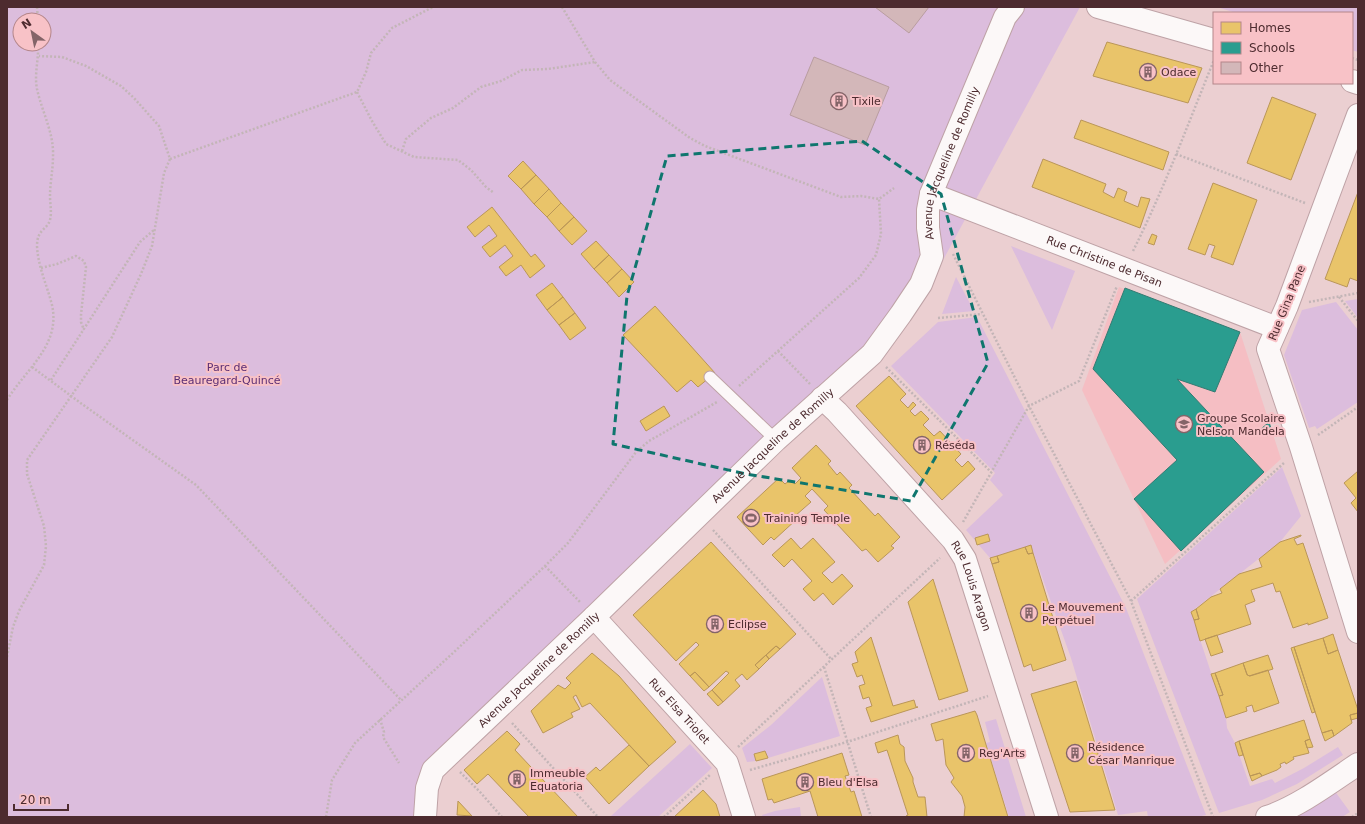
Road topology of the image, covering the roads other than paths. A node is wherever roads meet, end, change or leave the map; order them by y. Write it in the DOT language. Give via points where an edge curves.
graph roads {
  1 [pos="1013,7"];
  2 [pos="1098,7"];
  3 [pos="1213,40"];
  4 [pos="1358,114"];
  5 [pos="931,194"];
  6 [pos="1277,328"];
  7 [pos="710,376"];
  8 [pos="822,398"];
  9 [pos="776,440"];
  10 [pos="594,617"];
  11 [pos="1358,632"];
  12 [pos="1358,764"];
  13 [pos="426,817"];
  14 [pos="744,817"];
  15 [pos="1047,817"];
  16 [pos="1267,817"];
  1 -- 5 [label="street, Avenue Jacqueline de Romilly" via="1005,17"];
  2 -- 3 [label="street"];
  4 -- 6 [label="street, Rue Gina Pane"];
  5 -- 6 [label="street, Rue Christine de Pisan"];
  5 -- 8 [label="street, Avenue Jacqueline de Romilly" via="928,228 932,256 921,284 872,354"];
  6 -- 11 [label="street, Rue Gina Pane" via="1268,350"];
  7 -- 9 [label="lane"];
  8 -- 9 [label="street, Avenue Jacqueline de Romilly"];
  8 -- 15 [label="street, Rue Louis Aragon" via="953,540 965,559"];
  9 -- 10 [label="street, Avenue Jacqueline de Romilly"];
  10 -- 13 [label="street, Avenue Jacqueline de Romilly" via="433,770 427,788"];
  10 -- 14 [label="street, Rue Elsa Triolet" via="727,763"];
  12 -- 16 [label="street" via="1312,795"];
}
